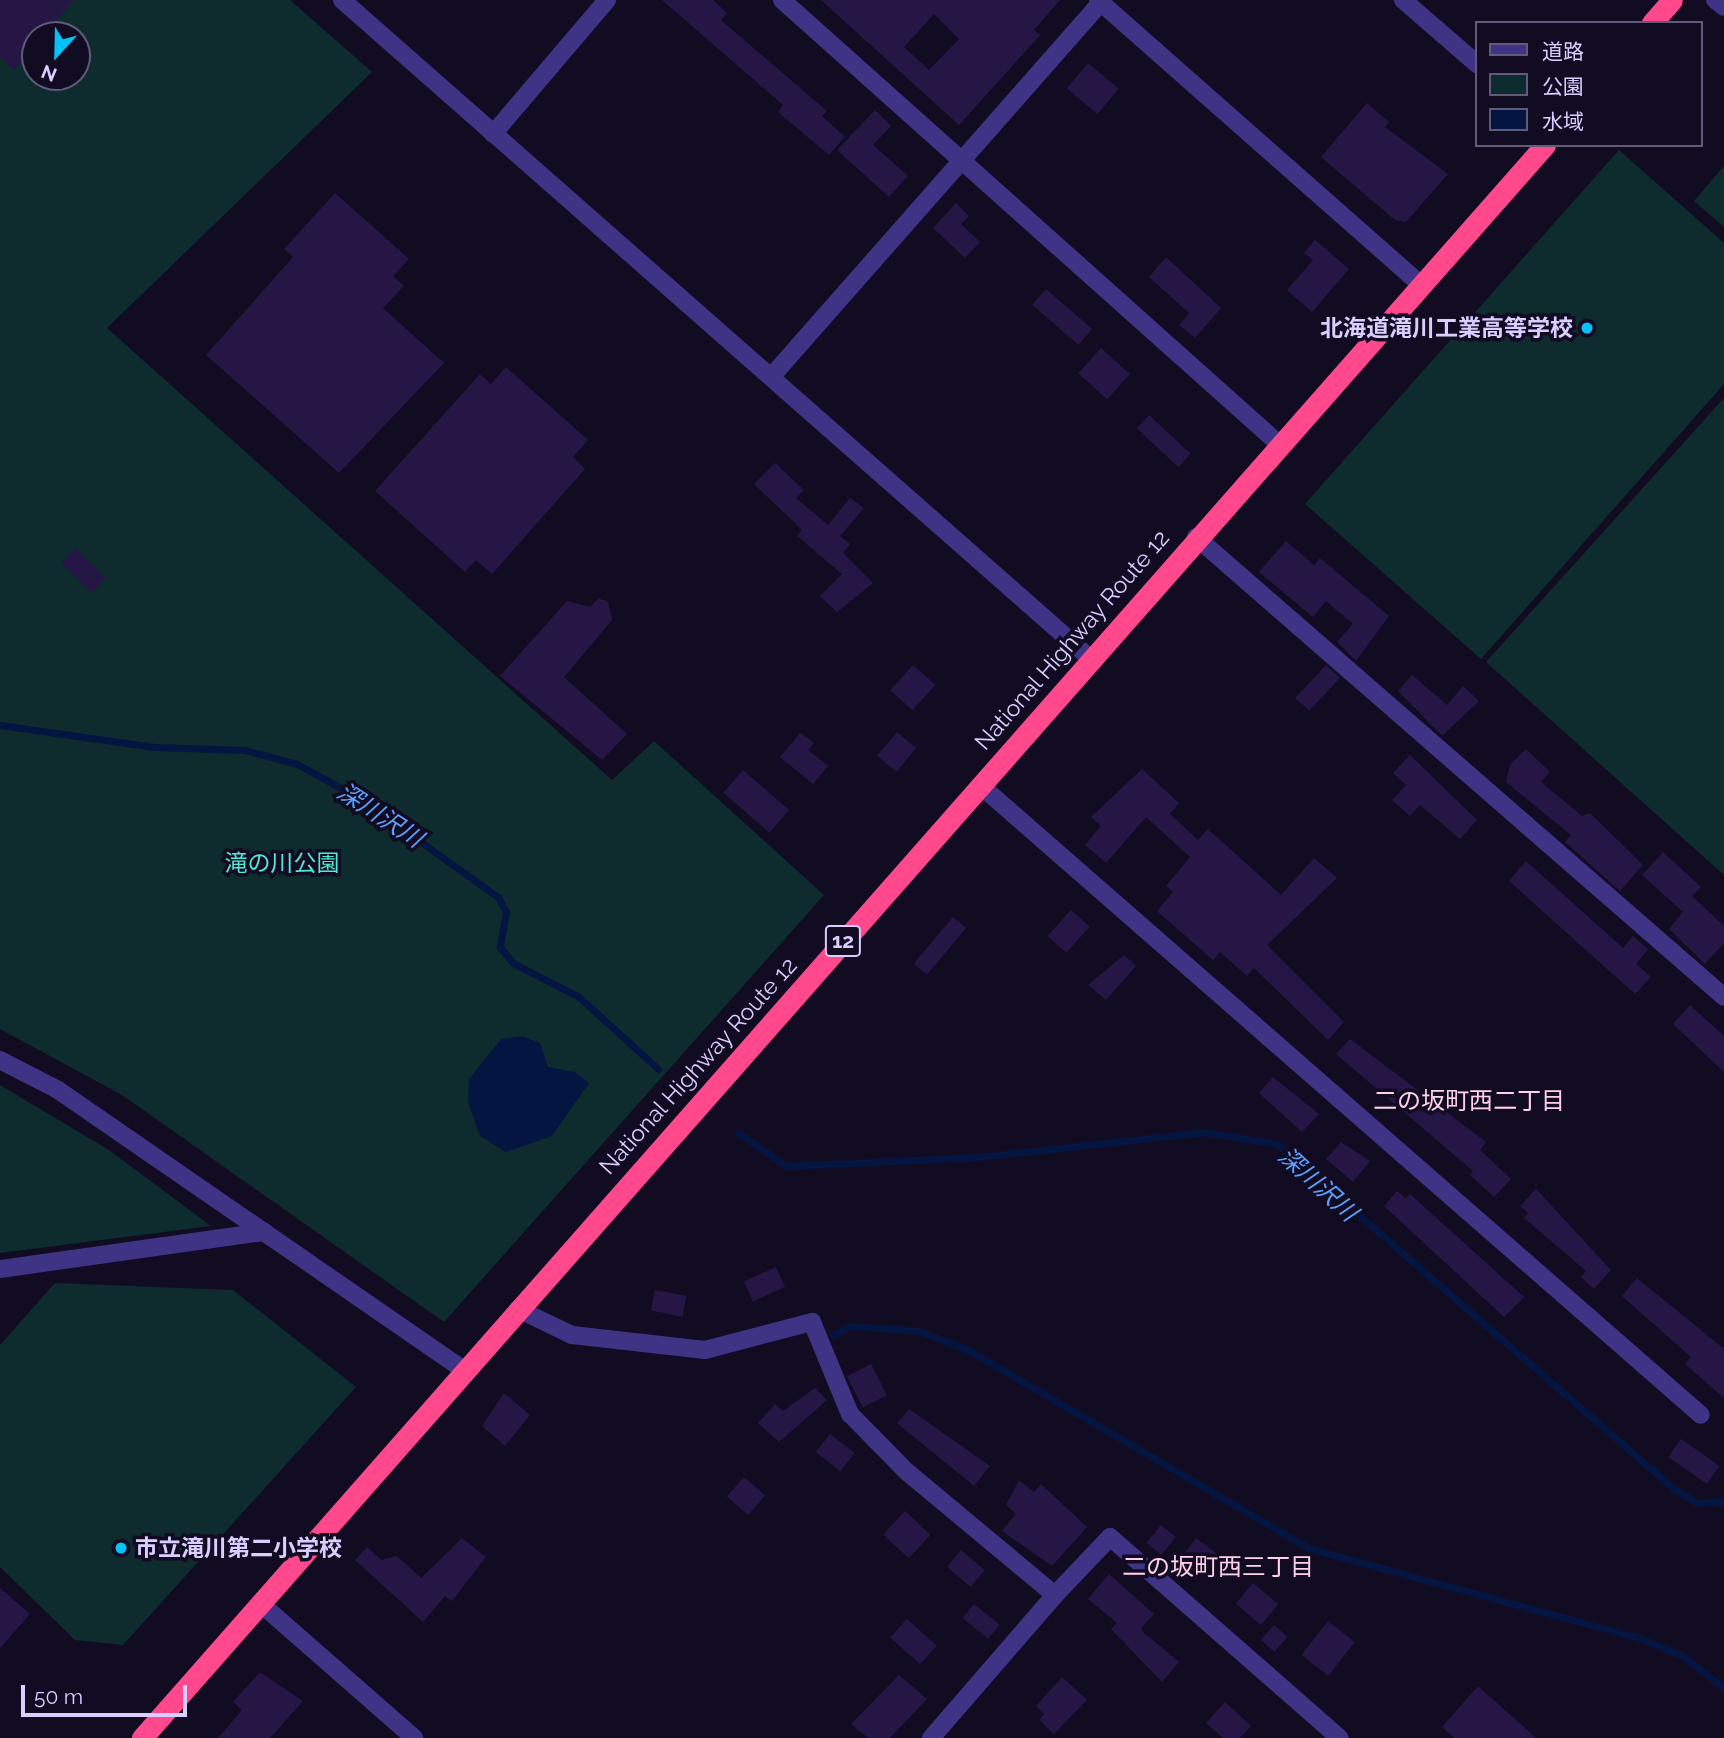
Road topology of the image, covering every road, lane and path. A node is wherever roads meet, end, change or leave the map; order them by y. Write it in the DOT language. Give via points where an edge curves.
graph roads {
  1 [pos="607,0"];
  2 [pos="782,0"];
  3 [pos="1403,0"];
  4 [pos="1672,0"];
  5 [pos="1715,0"];
  6 [pos="1101,1"];
  7 [pos="349,2"];
  8 [pos="1724,8"];
  9 [pos="1654,21"];
  10 [pos="1476,63"];
  11 [pos="493,134"];
  12 [pos="1543,147"];
  13 [pos="960,158"];
  14 [pos="1422,286"];
  15 [pos="771,377"];
  16 [pos="1279,444"];
  17 [pos="1196,537"];
  18 [pos="1091,659"];
  19 [pos="980,785"];
  20 [pos="1724,997"];
  21 [pos="0,1060"];
  22 [pos="264,1232"];
  23 [pos="0,1269"];
  24 [pos="518,1309"];
  25 [pos="465,1371"];
  26 [pos="1701,1415"];
  27 [pos="1055,1595"];
  28 [pos="260,1603"];
  29 [pos="142,1738"];
  30 [pos="414,1738"];
  31 [pos="931,1738"];
  32 [pos="1339,1738"];
  1 -- 11 [label="street"];
  2 -- 13 [label="street"];
  3 -- 10 [label="street"];
  4 -- 9 [label="highway"];
  5 -- 8 [label="street"];
  6 -- 13 [label="street"];
  6 -- 14 [label="street"];
  7 -- 11 [label="street"];
  11 -- 15 [label="street"];
  12 -- 14 [label="highway, National Highway Route 12 / 12"];
  13 -- 15 [label="street"];
  13 -- 16 [label="street"];
  14 -- 16 [label="highway, National Highway Route 12 / 12"];
  15 -- 18 [label="street"];
  16 -- 17 [label="highway, National Highway Route 12 / 12"];
  17 -- 18 [label="highway, National Highway Route 12 / 12"];
  17 -- 20 [label="street"];
  18 -- 19 [label="highway, National Highway Route 12 / 12"];
  19 -- 24 [label="highway, National Highway Route 12 / 12"];
  19 -- 26 [label="street"];
  21 -- 22 [label="street" via="58,1090"];
  22 -- 23 [label="street"];
  22 -- 25 [label="street"];
  24 -- 25 [label="highway, National Highway Route 12 / 12"];
  24 -- 27 [label="street" via="572,1335 705,1350 812,1322 850,1414 906,1471"];
  25 -- 28 [label="highway, National Highway Route 12 / 12"];
  27 -- 31 [label="street"];
  27 -- 32 [label="street" via="1110,1536"];
  28 -- 29 [label="highway, National Highway Route 12 / 12"];
  28 -- 30 [label="street"];
}
